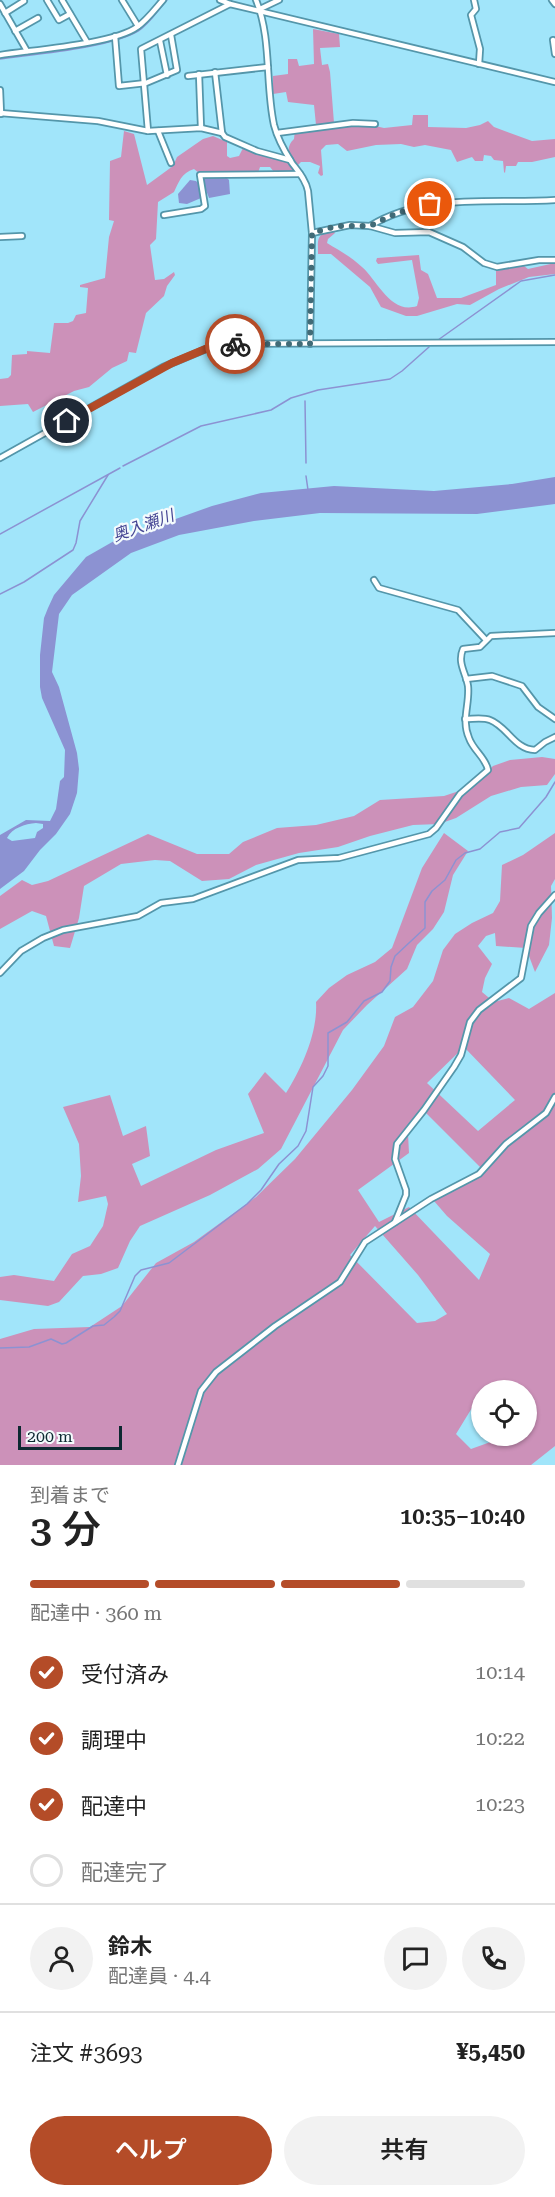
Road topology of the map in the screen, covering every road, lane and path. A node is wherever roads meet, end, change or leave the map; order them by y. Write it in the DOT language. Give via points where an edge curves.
graph roads {
  1 [pos="47,0"];
  2 [pos="62,0"];
  3 [pos="122,0"];
  4 [pos="163,0"];
  5 [pos="220,0"];
  6 [pos="256,0"];
  7 [pos="279,0"];
  8 [pos="474,0"];
  9 [pos="552,0"];
  10 [pos="24,1"];
  11 [pos="0,4"];
  12 [pos="230,4"];
  13 [pos="555,4"];
  14 [pos="260,10"];
  15 [pos="5,13"];
  16 [pos="70,14"];
  17 [pos="38,18"];
  18 [pos="138,26"];
  19 [pos="15,31"];
  20 [pos="171,35"];
  21 [pos="115,38"];
  22 [pos="160,40"];
  23 [pos="553,40"];
  24 [pos="87,42"];
  25 [pos="27,51"];
  26 [pos="555,54"];
  27 [pos="0,55"];
  28 [pos="479,64"];
  29 [pos="268,68"];
  30 [pos="214,72"];
  31 [pos="167,75"];
  32 [pos="199,75"];
  33 [pos="188,76"];
  34 [pos="555,82"];
  35 [pos="143,84"];
  36 [pos="0,90"];
  37 [pos="1,113"];
  38 [pos="375,124"];
  39 [pos="201,128"];
  40 [pos="148,131"];
  41 [pos="158,131"];
  42 [pos="222,133"];
  43 [pos="277,133"];
  44 [pos="290,160"];
  45 [pos="171,162"];
  46 [pos="300,174"];
  47 [pos="555,200"];
  48 [pos="164,215"];
  49 [pos="370,226"];
  50 [pos="312,233"];
  51 [pos="22,236"];
  52 [pos="0,237"];
  53 [pos="555,260"];
  54 [pos="555,342"];
  55 [pos="310,344"];
  56 [pos="0,458"];
  57 [pos="374,580"];
  58 [pos="555,633"];
  59 [pos="486,640"];
  60 [pos="466,679"];
  61 [pos="465,719"];
  62 [pos="555,719"];
  63 [pos="555,737"];
  64 [pos="555,895"];
  65 [pos="0,973"];
  66 [pos="555,1097"];
  67 [pos="395,1222"];
  68 [pos="178,1465"];
  1 -- 16 [label="street" via="59,20"];
  2 -- 16 [label="street"];
  3 -- 18 [label="street"];
  4 -- 18 [label="street"];
  5 -- 12 [label="street"];
  6 -- 14 [label="street"];
  7 -- 14 [label="street"];
  8 -- 28 [label="street" via="476,9 471,15 480,49"];
  9 -- 13 [label="street"];
  10 -- 15 [label="street"];
  11 -- 15 [label="street"];
  12 -- 14 [label="street"];
  12 -- 20 [label="street"];
  14 -- 28 [label="street"];
  14 -- 29 [label="street"];
  15 -- 19 [label="street"];
  16 -- 24 [label="street"];
  17 -- 19 [label="street"];
  18 -- 21 [label="street"];
  19 -- 25 [label="street"];
  20 -- 22 [label="street"];
  20 -- 31 [label="street" via="177,70"];
  21 -- 24 [label="street"];
  21 -- 35 [label="street" via="119,86"];
  22 -- 31 [label="street"];
  22 -- 35 [label="street" via="140,51"];
  23 -- 26 [label="street"];
  24 -- 25 [label="street"];
  25 -- 27 [label="street"];
  28 -- 34 [label="street"];
  29 -- 30 [label="street"];
  29 -- 43 [label="street"];
  30 -- 32 [label="street"];
  30 -- 42 [label="street"];
  31 -- 35 [label="street"];
  32 -- 33 [label="street"];
  32 -- 39 [label="street"];
  35 -- 40 [label="street"];
  36 -- 37 [label="street"];
  37 -- 40 [label="street" via="98,121"];
  38 -- 43 [label="street" via="353,123"];
  39 -- 41 [label="street"];
  39 -- 42 [label="street"];
  40 -- 41 [label="street"];
  41 -- 45 [label="street"];
  42 -- 44 [label="street" via="257,151"];
  43 -- 44 [label="street"];
  44 -- 46 [label="street"];
  46 -- 48 [label="street" via="200,176 205,206"];
  46 -- 50 [label="street" via="307,185"];
  47 -- 49 [label="street" via="430,204"];
  49 -- 50 [label="street" via="337,226"];
  49 -- 53 [label="street" via="395,233 434,233 497,267"];
  50 -- 55 [label="street"];
  51 -- 52 [label="street"];
  54 -- 55 [label="street"];
  55 -- 56 [label="street" via="215,345 163,367"];
  57 -- 59 [label="street" via="379,588 458,610"];
  58 -- 59 [label="street" via="491,636"];
  59 -- 60 [label="street" via="480,646 464,649 461,655"];
  60 -- 61 [label="street"];
  60 -- 62 [label="street" via="492,676 522,686 538,707"];
  61 -- 63 [label="street" via="488,719 528,750 535,750"];
  61 -- 65 [label="street" via="468,737 488,770 460,794 429,834 339,858 298,860 193,899 161,903 138,916 63,930 21,951"];
  64 -- 67 [label="street" via="531,926 521,978 479,1010 470,1022 454,1067 397,1144 395,1159 406,1196"];
  66 -- 67 [label="street" via="546,1113 506,1144 479,1174"];
  67 -- 68 [label="street" via="365,1242 340,1282 210,1377 201,1391"];
}
